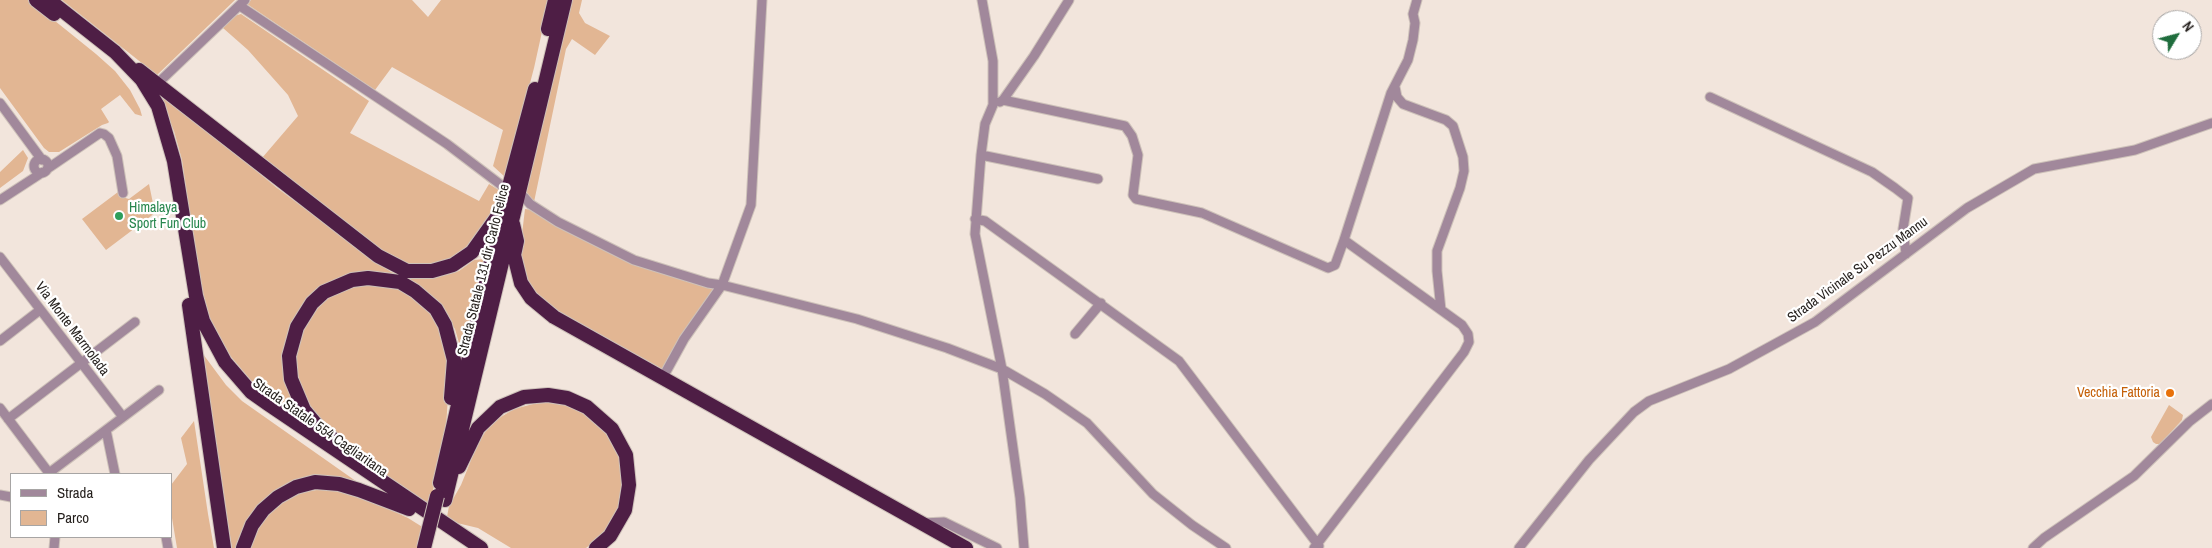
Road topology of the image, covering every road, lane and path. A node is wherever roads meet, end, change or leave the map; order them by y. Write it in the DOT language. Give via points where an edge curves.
graph roads {
  1 [pos="36,0"];
  2 [pos="49,0"];
  3 [pos="555,0"];
  4 [pos="565,0"];
  5 [pos="762,0"];
  6 [pos="982,0"];
  7 [pos="1069,0"];
  8 [pos="1418,0"];
  9 [pos="242,3"];
  10 [pos="115,52"];
  11 [pos="157,84"];
  12 [pos="1395,86"];
  13 [pos="1710,97"];
  14 [pos="1003,100"];
  15 [pos="0,103"];
  16 [pos="993,105"];
  17 [pos="2212,123"];
  18 [pos="981,155"];
  19 [pos="41,165"];
  20 [pos="1098,179"];
  21 [pos="505,188"];
  22 [pos="123,193"];
  23 [pos="524,197"];
  24 [pos="0,200"];
  25 [pos="504,205"];
  26 [pos="975,219"];
  27 [pos="513,224"];
  28 [pos="1344,240"];
  29 [pos="1906,254"];
  30 [pos="0,256"];
  31 [pos="722,285"];
  32 [pos="1100,303"];
  33 [pos="188,305"];
  34 [pos="40,310"];
  35 [pos="1441,310"];
  36 [pos="135,322"];
  37 [pos="1075,334"];
  38 [pos="0,340"];
  39 [pos="81,363"];
  40 [pos="1002,369"];
  41 [pos="662,379"];
  42 [pos="159,390"];
  43 [pos="2212,404"];
  44 [pos="0,408"];
  45 [pos="123,417"];
  46 [pos="8,419"];
  47 [pos="452,424"];
  48 [pos="106,430"];
  49 [pos="356,465"];
  50 [pos="115,473"];
  51 [pos="441,498"];
  52 [pos="409,510"];
  53 [pos="920,523"];
  54 [pos="465,543"];
  55 [pos="1317,546"];
  56 [pos="224,548"];
  57 [pos="243,548"];
  58 [pos="424,548"];
  59 [pos="434,548"];
  60 [pos="481,548"];
  61 [pos="494,548"];
  62 [pos="596,548"];
  63 [pos="966,548"];
  64 [pos="997,548"];
  65 [pos="1024,548"];
  66 [pos="1226,548"];
  67 [pos="1519,548"];
  68 [pos="2033,548"];
  1 -- 33 [label="highway, Strada Statale 554 Cagliaritana" via="100,50 142,96 152,116 162,145"];
  2 -- 10 [label="highway, Strada Statale 554 Cagliaritana"];
  3 -- 25 [label="highway, Strada Statale 131 dir Carlo Felice"];
  4 -- 27 [label="highway, Strada Statale 131 dir Carlo Felice"];
  5 -- 31 [label="street" via="752,205"];
  6 -- 16 [label="street" via="993,61"];
  7 -- 14 [label="street"];
  8 -- 12 [label="street" via="1413,14 1414,40"];
  9 -- 11 [label="street"];
  9 -- 21 [label="street" via="447,144"];
  10 -- 11 [label="highway"];
  10 -- 49 [label="highway, Strada Statale 554 Cagliaritana" via="142,80 158,106 169,138 196,296 214,344 252,392"];
  11 -- 25 [label="highway" via="378,256 407,271 432,271 453,265 472,252"];
  12 -- 28 [label="street"];
  12 -- 35 [label="street" via="1397,97 1404,104 1446,120 1453,126 1463,158 1460,188 1438,251"];
  13 -- 29 [label="street" via="1872,172 1908,198 1903,228"];
  14 -- 16 [label="street"];
  14 -- 28 [label="street" via="1125,126 1138,155 1132,195 1136,199 1202,213 1328,268 1335,265"];
  15 -- 19 [label="street"];
  16 -- 18 [label="street" via="985,124"];
  17 -- 29 [label="street, Strada Vicinale Su Pezzu Mannu" via="2136,150 2034,170 1967,208"];
  18 -- 20 [label="street"];
  18 -- 26 [label="street"];
  19 -- 22 [label="street" via="62,158 100,133 104,134 116,156"];
  19 -- 24 [label="street"];
  23 -- 31 [label="street" via="558,222 602,246 634,260"];
  25 -- 47 [label="highway, Strada Statale 131 dir Carlo Felice"];
  26 -- 32 [label="street" via="985,221"];
  26 -- 40 [label="street" via="975,234"];
  27 -- 41 [label="highway" via="517,241 514,255 517,271 531,298 554,317"];
  27 -- 51 [label="highway, Strada Statale 131 dir Carlo Felice"];
  28 -- 35 [label="street"];
  29 -- 67 [label="street, Strada Vicinale Su Pezzu Mannu" via="1815,322 1729,369 1663,394 1634,412 1589,460"];
  30 -- 34 [label="street, Via Monte Marmolada"];
  31 -- 40 [label="street" via="857,319"];
  31 -- 41 [label="street" via="684,339"];
  32 -- 37 [label="street"];
  32 -- 55 [label="street" via="1179,361"];
  33 -- 52 [label="highway, Strada Statale 554 Cagliaritana" via="213,359 243,396"];
  33 -- 56 [label="highway"];
  34 -- 38 [label="street"];
  34 -- 39 [label="street, Via Monte Marmolada"];
  35 -- 55 [label="street" via="1462,325 1468,334 1469,342 1464,352"];
  36 -- 39 [label="street"];
  39 -- 45 [label="street, Via Monte Marmolada"];
  39 -- 46 [label="street"];
  40 -- 65 [label="street"];
  40 -- 66 [label="street" via="1045,394 1086,424 1153,494"];
  41 -- 53 [label="highway"];
  42 -- 45 [label="street"];
  43 -- 68 [label="street" via="2134,476"];
  44 -- 46 [label="street"];
  45 -- 48 [label="street"];
  46 -- 48 [label="street" via="49,473"];
  47 -- 49 [label="highway" via="454,360 445,325 436,309 415,291 388,279 368,278 337,285 324,292 303,315 292,339 289,367 294,392 304,410 320,429 346,448"];
  47 -- 51 [label="highway"];
  48 -- 50 [label="street"];
  49 -- 54 [label="highway, Strada Statale 554 Cagliaritana"];
  51 -- 58 [label="highway, Strada Statale 131 dir Carlo Felice, bridge"];
  51 -- 59 [label="highway, Strada Statale 131 dir Carlo Felice"];
  51 -- 62 [label="highway" via="478,428 500,407 524,397 548,395 567,398 587,407 612,428 626,455 629,485 625,510 610,536"];
  52 -- 54 [label="highway, Strada Statale 554 Cagliaritana"];
  52 -- 57 [label="highway" via="359,490 315,482 296,487 263,510 252,525"];
  53 -- 63 [label="highway"];
  53 -- 64 [label="street" via="944,522"];
  54 -- 60 [label="highway, Strada Statale 554 Cagliaritana"];
  54 -- 61 [label="highway" via="473,536"];
}
